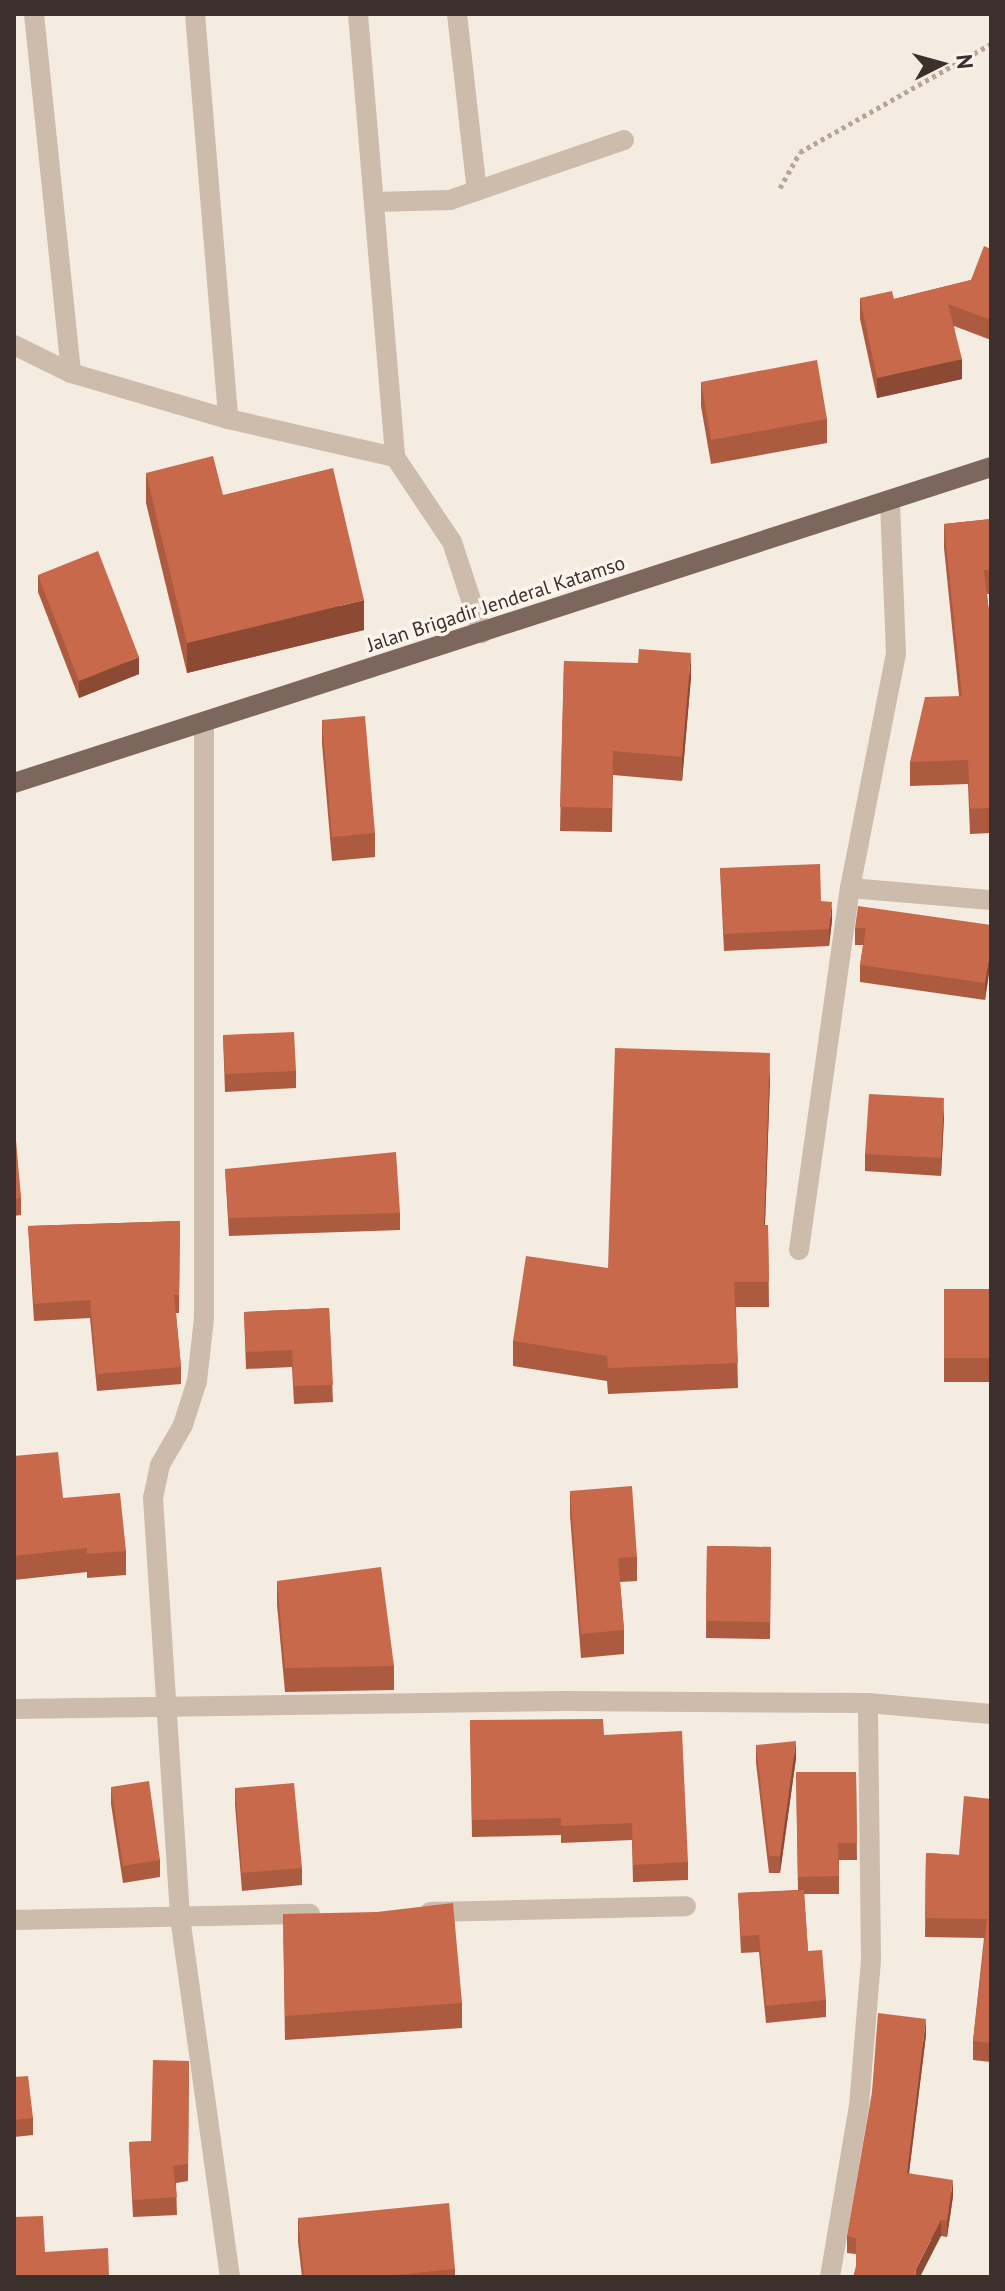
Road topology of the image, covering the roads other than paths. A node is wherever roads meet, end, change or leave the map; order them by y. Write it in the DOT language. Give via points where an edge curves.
graph roads {
  1 [pos="34,14"];
  2 [pos="195,14"];
  3 [pos="358,14"];
  4 [pos="457,14"];
  5 [pos="624,140"];
  6 [pos="477,191"];
  7 [pos="374,202"];
  8 [pos="14,345"];
  9 [pos="71,373"];
  10 [pos="228,419"];
  11 [pos="395,457"];
  12 [pos="991,467"];
  13 [pos="890,501"];
  14 [pos="482,633"];
  15 [pos="204,723"];
  16 [pos="14,783"];
  17 [pos="850,888"];
  18 [pos="991,900"];
  19 [pos="799,1250"];
  20 [pos="868,1703"];
  21 [pos="168,1706"];
  22 [pos="14,1709"];
  23 [pos="991,1714"];
  24 [pos="686,1906"];
  25 [pos="401,1912"];
  26 [pos="338,1913"];
  27 [pos="180,1917"];
  28 [pos="14,1920"];
  29 [pos="230,2277"];
  30 [pos="830,2277"];
  1 -- 9 [label="street"];
  2 -- 10 [label="street"];
  3 -- 7 [label="street"];
  4 -- 6 [label="street"];
  5 -- 6 [label="street"];
  6 -- 7 [label="street" via="450,200"];
  7 -- 11 [label="street"];
  8 -- 9 [label="street"];
  9 -- 10 [label="street"];
  10 -- 11 [label="street"];
  11 -- 14 [label="street" via="452,542"];
  12 -- 13 [label="main road, Jalan Brigadir Jenderal Katamso"];
  13 -- 14 [label="main road, Jalan Brigadir Jenderal Katamso"];
  13 -- 17 [label="street" via="896,653"];
  14 -- 15 [label="main road, Jalan Brigadir Jenderal Katamso"];
  15 -- 16 [label="main road, Jalan Brigadir Jenderal Katamso"];
  15 -- 21 [label="street" via="204,1318 197,1381 183,1425 160,1465 153,1498"];
  17 -- 18 [label="street"];
  17 -- 19 [label="street"];
  20 -- 21 [label="street"];
  20 -- 23 [label="street"];
  20 -- 30 [label="street" via="871,1959 859,2106"];
  21 -- 22 [label="street"];
  21 -- 27 [label="street"];
  24 -- 25 [label="street"];
  26 -- 27 [label="street"];
  27 -- 28 [label="street"];
  27 -- 29 [label="street"];
}
